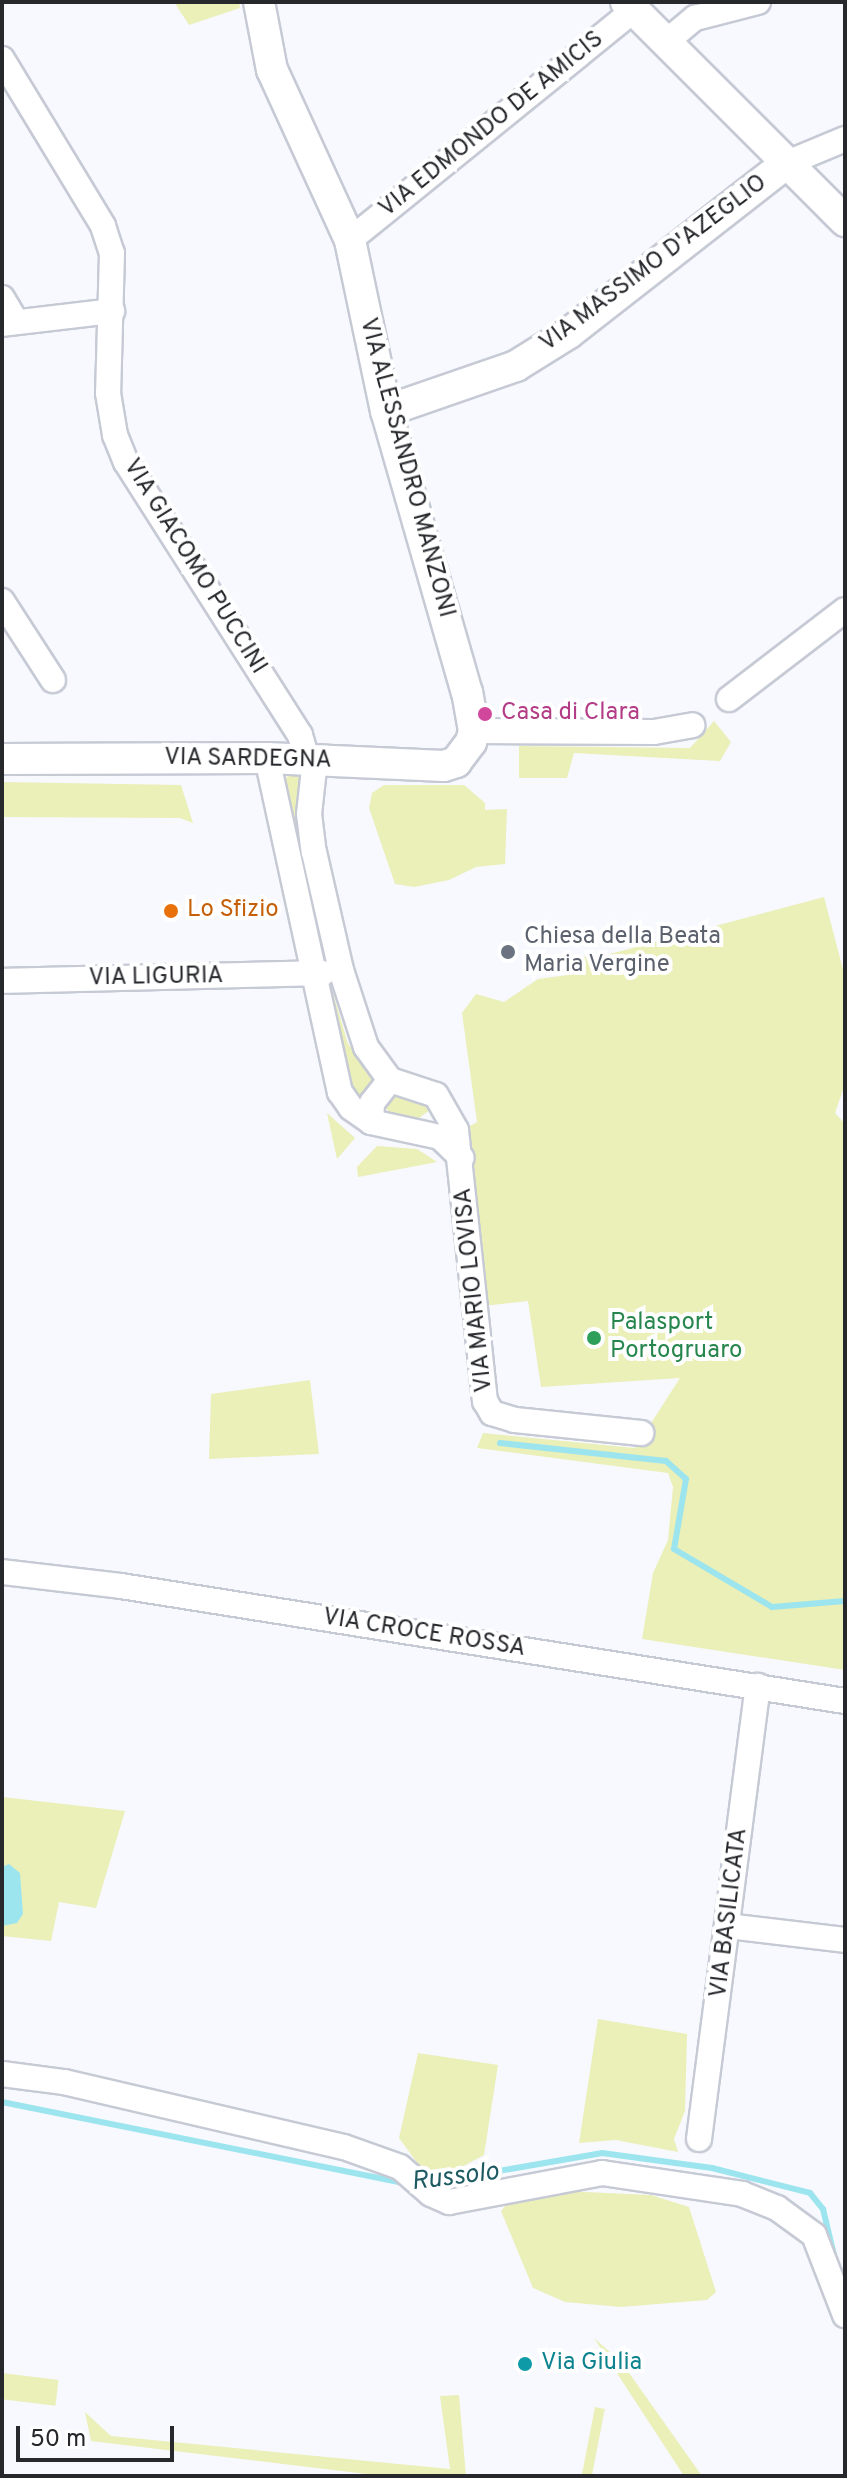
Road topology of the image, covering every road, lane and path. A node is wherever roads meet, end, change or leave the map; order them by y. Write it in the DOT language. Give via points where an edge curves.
graph roads {
  1 [pos="259,2"];
  2 [pos="758,2"];
  3 [pos="630,6"];
  4 [pos="666,42"];
  5 [pos="2,59"];
  6 [pos="845,139"];
  7 [pos="785,164"];
  8 [pos="845,221"];
  9 [pos="350,240"];
  10 [pos="2,298"];
  11 [pos="112,311"];
  12 [pos="9,322"];
  13 [pos="386,411"];
  14 [pos="2,601"];
  15 [pos="845,610"];
  16 [pos="53,680"];
  17 [pos="729,699"];
  18 [pos="692,725"];
  19 [pos="474,731"];
  20 [pos="267,758"];
  21 [pos="2,759"];
  22 [pos="311,760"];
  23 [pos="341,970"];
  24 [pos="311,975"];
  25 [pos="2,981"];
  26 [pos="390,1080"];
  27 [pos="371,1122"];
  28 [pos="462,1158"];
  29 [pos="641,1433"];
  30 [pos="2,1572"];
  31 [pos="758,1686"];
  32 [pos="845,1701"];
  33 [pos="728,1926"];
  34 [pos="845,1940"];
  35 [pos="2,2074"];
  36 [pos="699,2139"];
  37 [pos="845,2315"];
  1 -- 9 [label="street, VIA ALESSANDRO MANZONI" via="272,70"];
  2 -- 4 [label="street" via="695,18"];
  3 -- 4 [label="street"];
  3 -- 9 [label="street, VIA EDMONDO DE AMICIS"];
  4 -- 7 [label="street"];
  5 -- 11 [label="street, VIA GIACOMO PUCCINI" via="103,226 112,253"];
  6 -- 7 [label="street"];
  7 -- 8 [label="street"];
  7 -- 13 [label="street, VIA MASSIMO D'AZEGLIO" via="569,333 516,366"];
  9 -- 13 [label="street, VIA ALESSANDRO MANZONI"];
  10 -- 12 [label="street"];
  11 -- 12 [label="street"];
  11 -- 22 [label="street, VIA GIACOMO PUCCINI" via="108,393 126,462"];
  13 -- 19 [label="street, VIA ALESSANDRO MANZONI"];
  14 -- 16 [label="street"];
  15 -- 17 [label="street"];
  18 -- 19 [label="street" via="654,732"];
  19 -- 22 [label="street, VIA SARDEGNA" via="465,753 444,766"];
  20 -- 21 [label="street, VIA SARDEGNA"];
  20 -- 22 [label="street, VIA SARDEGNA"];
  20 -- 24 [label="street"];
  22 -- 23 [label="street" via="311,833"];
  23 -- 24 [label="street"];
  23 -- 26 [label="street" via="366,1047"];
  24 -- 25 [label="street, VIA LIGURIA"];
  24 -- 27 [label="street" via="340,1092"];
  26 -- 27 [label="street" via="372,1103"];
  26 -- 28 [label="street, VIA MARIO LOVISA" via="436,1095 456,1130"];
  27 -- 28 [label="street, VIA MARIO LOVISA" via="440,1137"];
  28 -- 29 [label="street, VIA MARIO LOVISA" via="479,1379 492,1413"];
  30 -- 31 [label="street, VIA CROCE ROSSA"];
  31 -- 32 [label="street, VIA CROCE ROSSA"];
  31 -- 33 [label="street, VIA BASILICATA"];
  33 -- 34 [label="street"];
  33 -- 36 [label="street, VIA BASILICATA"];
  35 -- 37 [label="street" via="64,2082 344,2147 385,2159 424,2186 468,2202 542,2181 602,2173 742,2194 777,2208 814,2235"];
}
